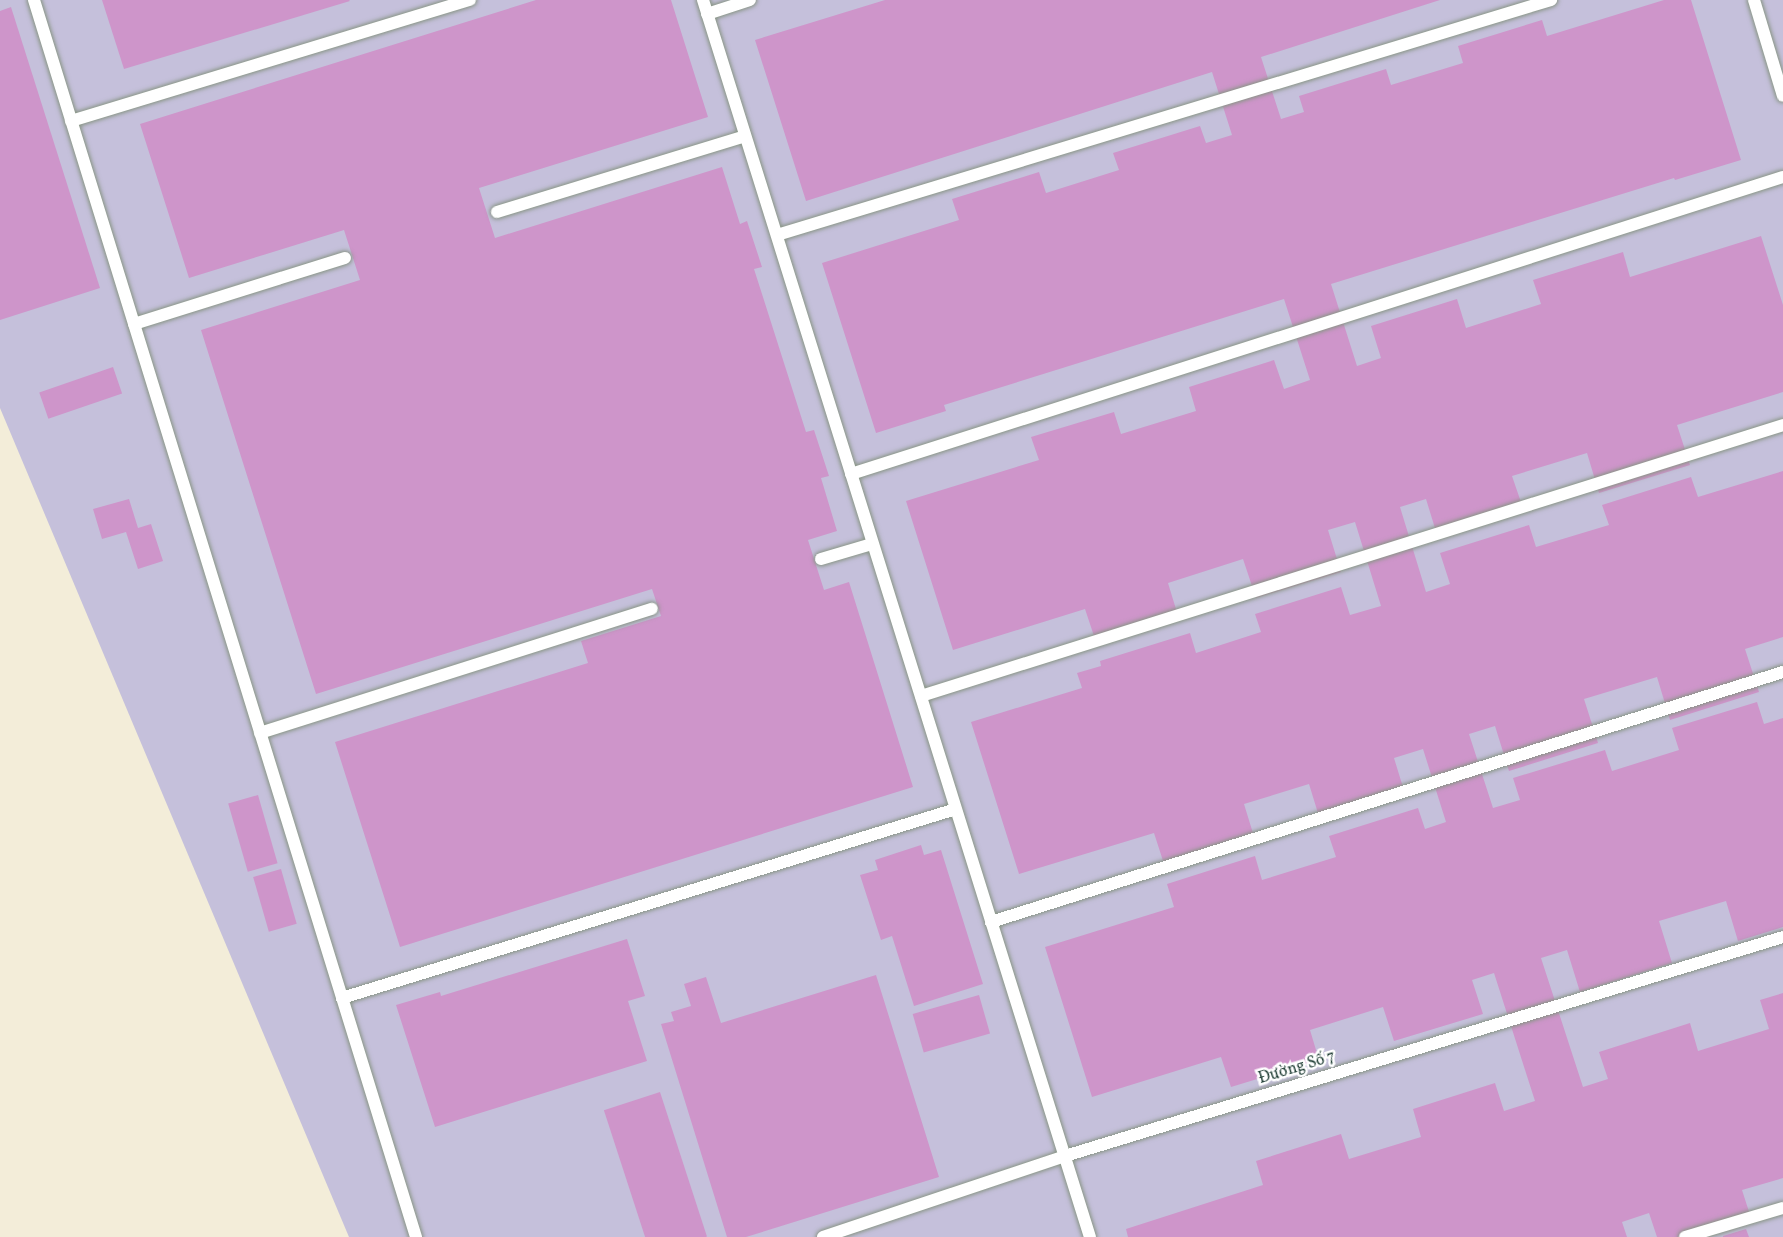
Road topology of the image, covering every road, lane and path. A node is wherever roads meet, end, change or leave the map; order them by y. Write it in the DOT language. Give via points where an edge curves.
graph roads {
  1 [pos="34,0"];
  2 [pos="470,0"];
  3 [pos="703,0"];
  4 [pos="750,0"];
  5 [pos="1551,0"];
  6 [pos="1754,0"];
  7 [pos="707,14"];
  8 [pos="1783,96"];
  9 [pos="71,121"];
  10 [pos="745,136"];
  11 [pos="1783,177"];
  12 [pos="497,212"];
  13 [pos="777,235"];
  14 [pos="345,258"];
  15 [pos="134,324"];
  16 [pos="1783,425"];
  17 [pos="851,474"];
  18 [pos="872,544"];
  19 [pos="821,559"];
  20 [pos="652,609"];
  21 [pos="1783,672"];
  22 [pos="921,696"];
  23 [pos="260,733"];
  24 [pos="956,809"];
  25 [pos="991,922"];
  26 [pos="1783,937"];
  27 [pos="342,998"];
  28 [pos="1065,1156"];
  29 [pos="1783,1208"];
  30 [pos="416,1237"];
  31 [pos="823,1237"];
  32 [pos="1090,1237"];
  33 [pos="1686,1237"];
  1 -- 9 [label="lane"];
  2 -- 9 [label="lane"];
  3 -- 7 [label="lane"];
  4 -- 7 [label="lane"];
  5 -- 13 [label="lane"];
  6 -- 8 [label="lane"];
  7 -- 10 [label="lane"];
  9 -- 15 [label="lane"];
  10 -- 12 [label="lane"];
  10 -- 13 [label="lane"];
  11 -- 17 [label="lane"];
  13 -- 17 [label="lane"];
  14 -- 15 [label="lane"];
  15 -- 23 [label="lane"];
  16 -- 22 [label="lane"];
  17 -- 18 [label="lane"];
  18 -- 19 [label="lane"];
  18 -- 22 [label="lane"];
  20 -- 23 [label="lane"];
  21 -- 25 [label="lane"];
  22 -- 24 [label="lane"];
  23 -- 27 [label="lane"];
  24 -- 25 [label="lane"];
  24 -- 27 [label="lane"];
  25 -- 28 [label="lane"];
  26 -- 28 [label="lane, Đường Số 7"];
  27 -- 30 [label="lane"];
  28 -- 31 [label="lane, Đường Số 7"];
  28 -- 32 [label="lane"];
  29 -- 33 [label="lane"];
}
